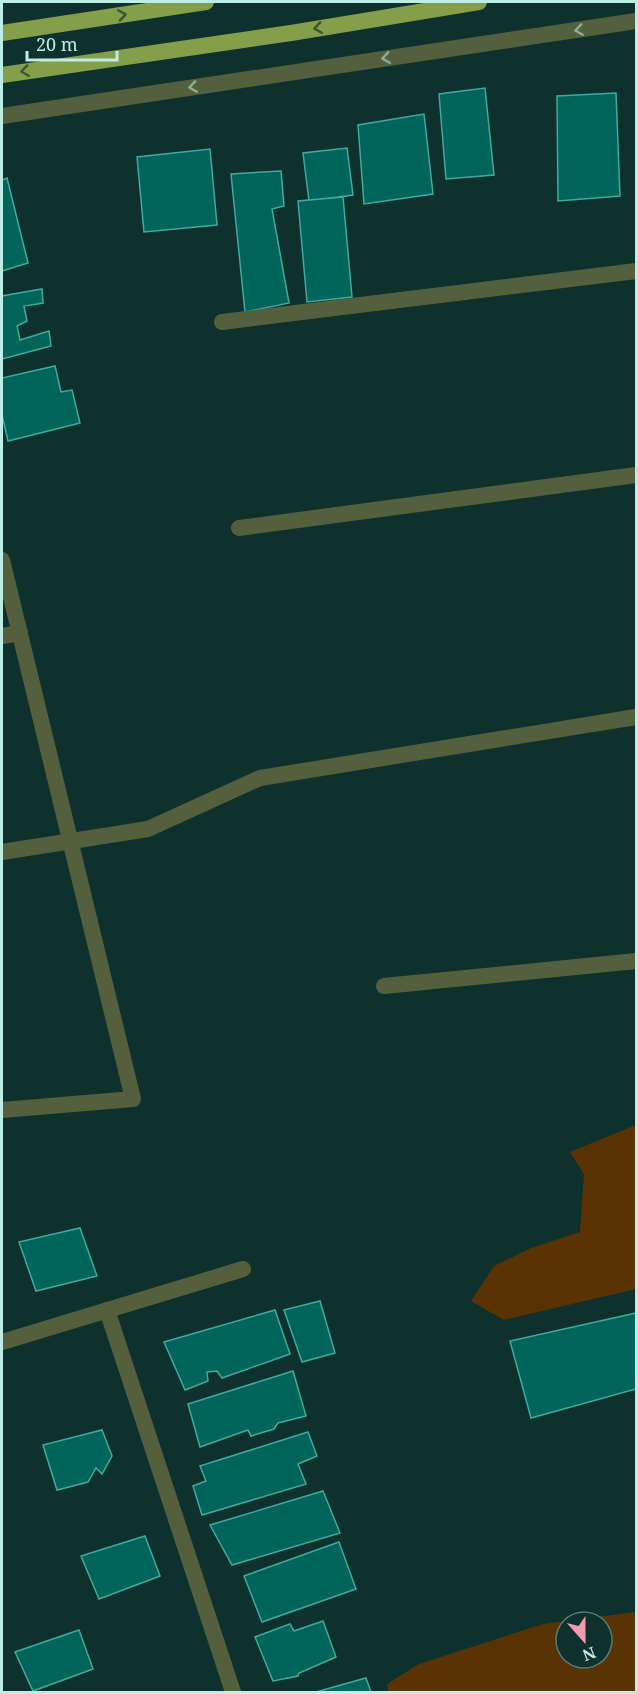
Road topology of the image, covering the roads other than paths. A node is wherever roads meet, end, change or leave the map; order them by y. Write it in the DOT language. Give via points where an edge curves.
graph roads {
  1 [pos="206,2"];
  2 [pos="479,2"];
  3 [pos="636,21"];
  4 [pos="2,33"];
  5 [pos="2,75"];
  6 [pos="2,116"];
  7 [pos="636,271"];
  8 [pos="222,322"];
  9 [pos="636,475"];
  10 [pos="239,528"];
  11 [pos="2,560"];
  12 [pos="20,633"];
  13 [pos="2,636"];
  14 [pos="636,717"];
  15 [pos="71,841"];
  16 [pos="2,852"];
  17 [pos="636,961"];
  18 [pos="384,986"];
  19 [pos="2,1110"];
  20 [pos="243,1269"];
  21 [pos="107,1310"];
  22 [pos="2,1342"];
  23 [pos="233,1692"];
  4 -- 1 [label="highway, one-way"];
  2 -- 5 [label="highway, one-way"];
  3 -- 6 [label="street, one-way"];
  7 -- 8 [label="street"];
  9 -- 10 [label="street"];
  11 -- 12 [label="street"];
  12 -- 13 [label="street"];
  12 -- 15 [label="street"];
  14 -- 15 [label="street" via="260,778 148,829"];
  15 -- 16 [label="street"];
  15 -- 19 [label="street" via="133,1099"];
  17 -- 18 [label="street"];
  20 -- 21 [label="street"];
  21 -- 22 [label="street"];
  21 -- 23 [label="street"];
}
